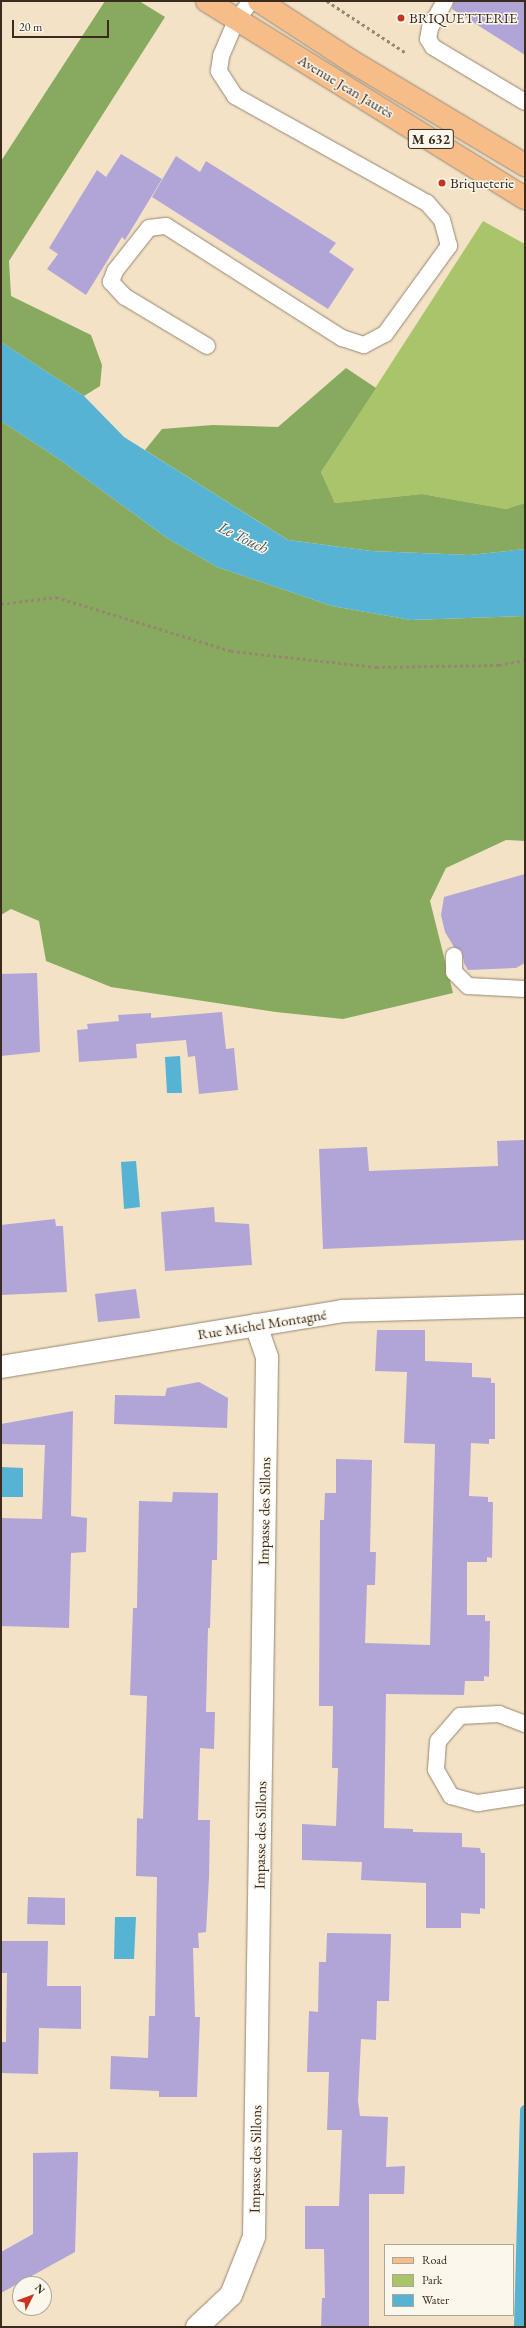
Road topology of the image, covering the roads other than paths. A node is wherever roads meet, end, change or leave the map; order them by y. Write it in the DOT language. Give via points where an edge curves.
graph roads {
  1 [pos="207,1"];
  2 [pos="251,1"];
  3 [pos="259,1"];
  4 [pos="444,1"];
  5 [pos="236,20"];
  6 [pos="525,102"];
  7 [pos="525,165"];
  8 [pos="525,198"];
  9 [pos="207,346"];
  10 [pos="454,956"];
  11 [pos="525,989"];
  12 [pos="525,1306"];
  13 [pos="256,1325"];
  14 [pos="1,1367"];
  15 [pos="525,1724"];
  16 [pos="525,1796"];
  17 [pos="197,2327"];
  1 -- 5 [label="main road, Avenue Jean Jaurès / M 632"];
  2 -- 5 [label="lane"];
  3 -- 7 [label="main road, Avenue Jean Jaurès / M 632" via="350,61"];
  4 -- 6 [label="lane" via="430,28 428,38 433,47"];
  5 -- 8 [label="main road, Avenue Jean Jaurès / M 632"];
  5 -- 9 [label="lane" via="219,71 235,96 427,203 442,220 448,246 385,334 364,345 342,338 166,226 149,228 115,271 112,282 125,297"];
  10 -- 11 [label="lane" via="454,972 468,986"];
  12 -- 13 [label="street, Rue Michel Montagné" via="342,1311"];
  13 -- 14 [label="street, Rue Michel Montagné"];
  13 -- 17 [label="street, Impasse des Sillons" via="267,1357 254,2237 231,2295"];
  15 -- 16 [label="lane" via="499,1714 460,1716 438,1741 436,1770 450,1796 478,1804"];
}
